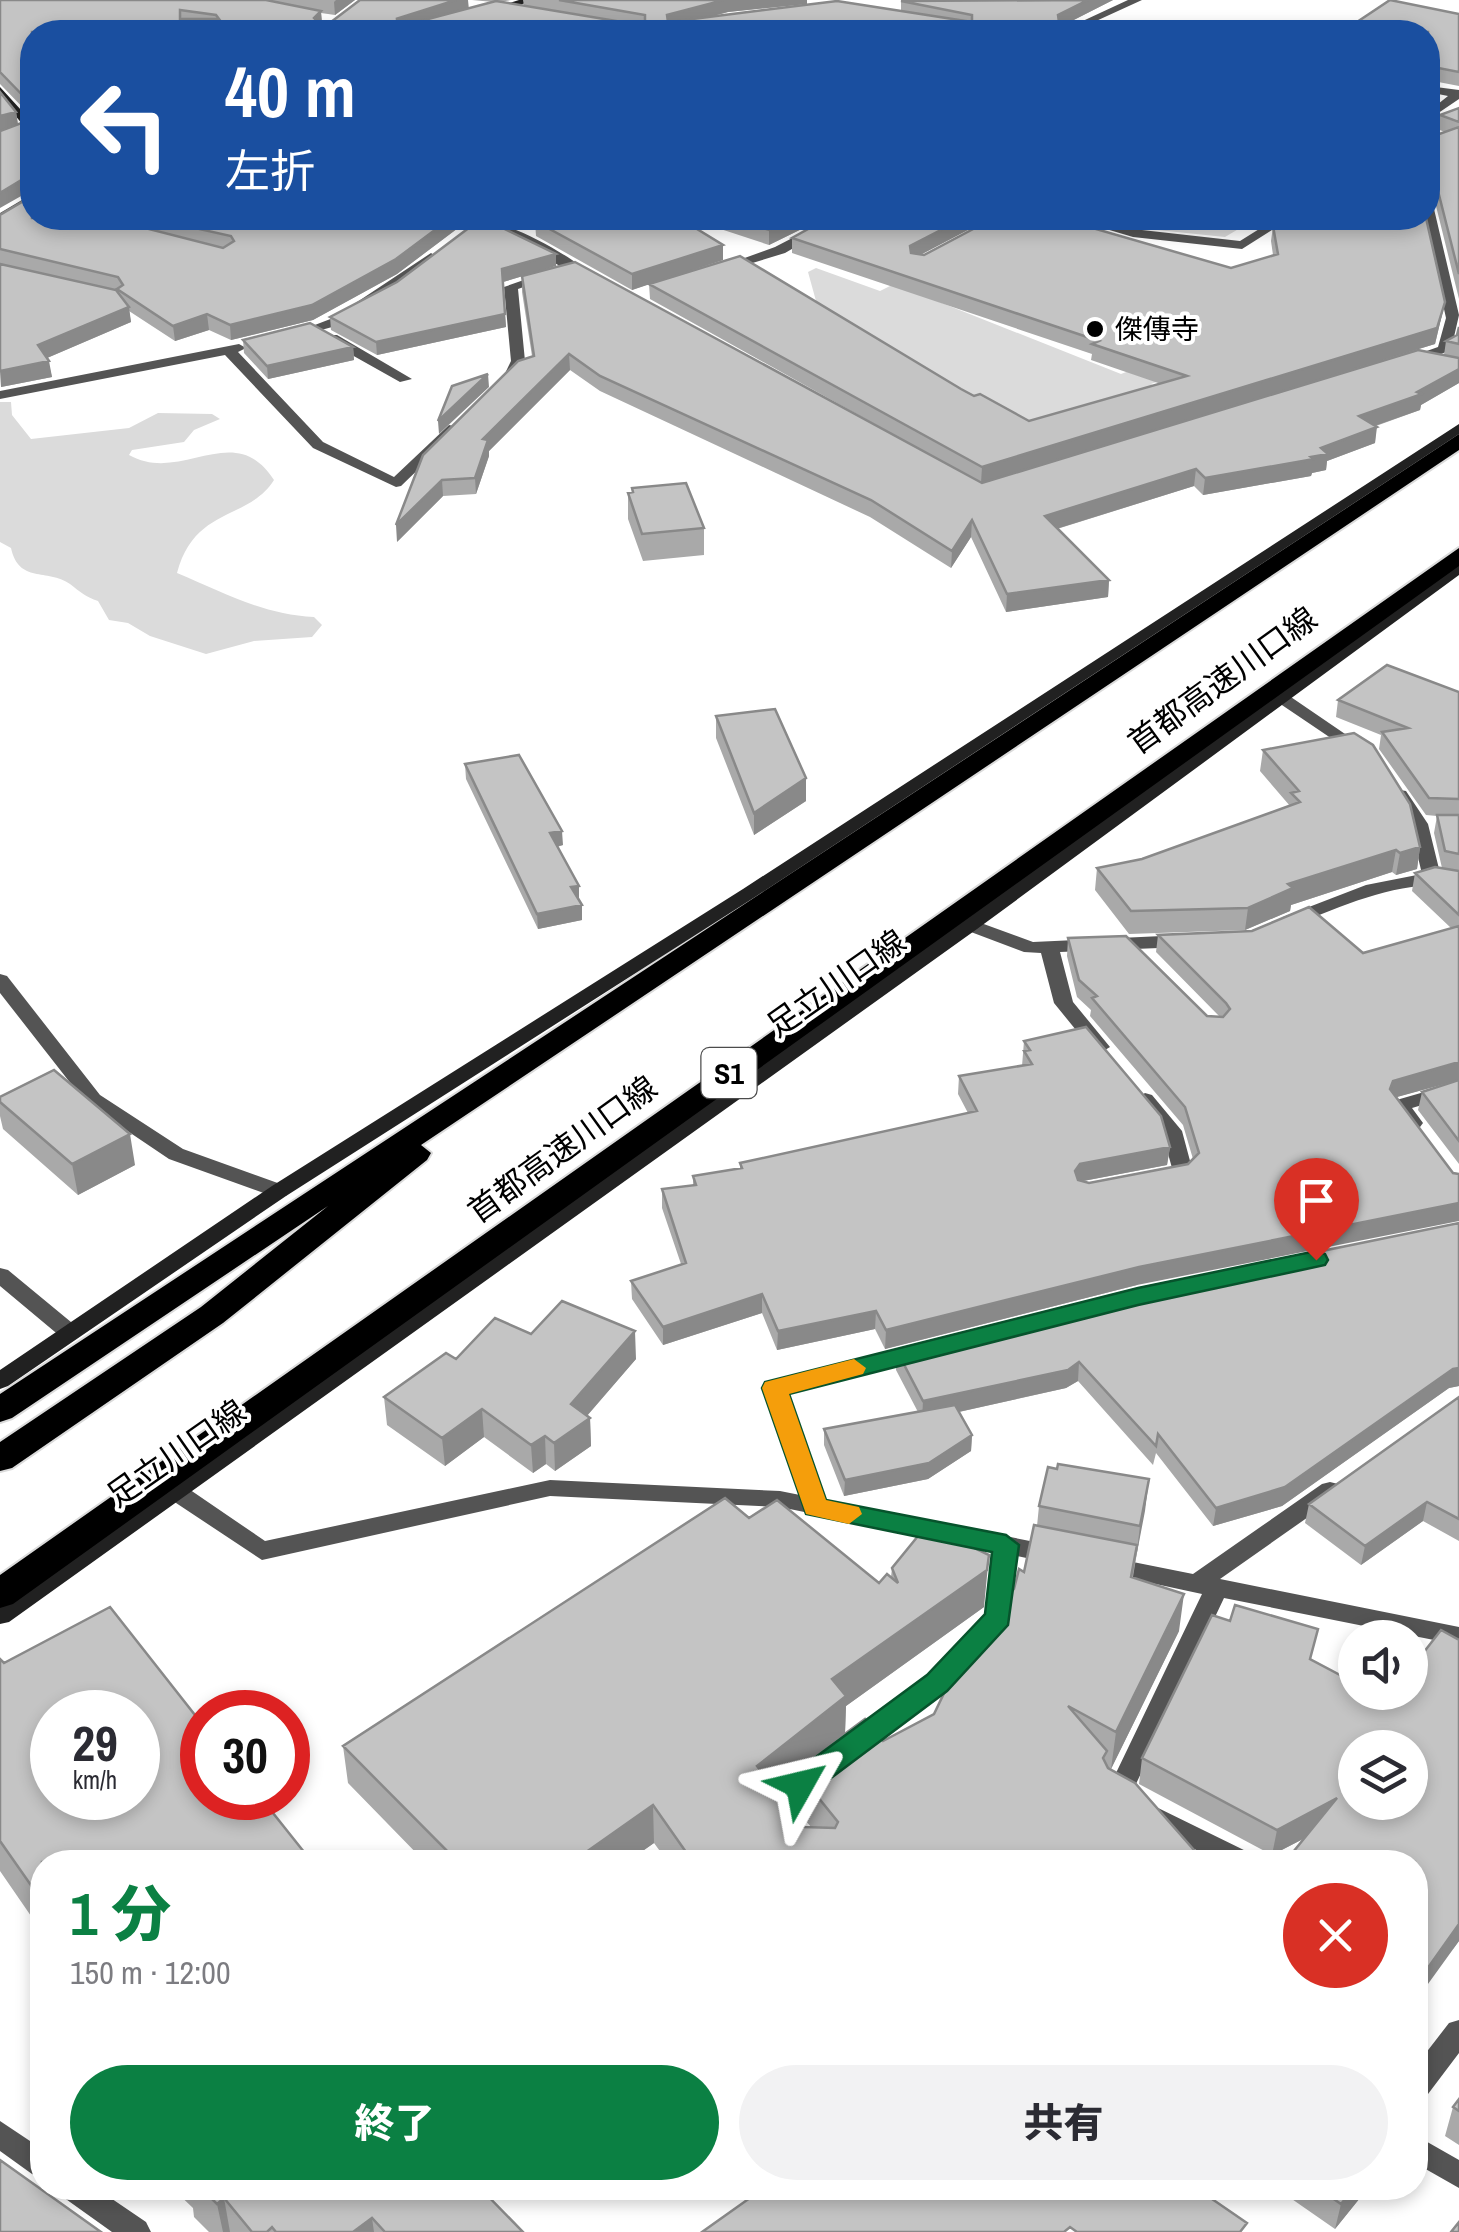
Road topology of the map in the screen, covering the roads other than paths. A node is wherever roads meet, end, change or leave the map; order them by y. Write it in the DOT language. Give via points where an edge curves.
graph roads {
  1 [pos="531,0"];
  2 [pos="1137,0"];
  3 [pos="495,9"];
  4 [pos="477,10"];
  5 [pos="534,16"];
  6 [pos="1091,20"];
  7 [pos="0,90"];
  8 [pos="20,115"];
  9 [pos="20,133"];
  10 [pos="16,134"];
  11 [pos="20,206"];
  12 [pos="17,208"];
  13 [pos="20,209"];
  14 [pos="0,218"];
  15 [pos="503,230"];
  16 [pos="528,230"];
  17 [pos="817,230"];
  18 [pos="1126,230"];
  19 [pos="1266,230"];
  20 [pos="1433,230"];
  21 [pos="515,234"];
  22 [pos="436,253"];
  23 [pos="574,270"];
  24 [pos="711,271"];
  25 [pos="608,288"];
  26 [pos="314,328"];
  27 [pos="297,332"];
  28 [pos="262,342"];
  29 [pos="228,350"];
  30 [pos="1414,358"];
  31 [pos="1396,364"];
  32 [pos="1459,368"];
  33 [pos="405,379"];
  34 [pos="0,395"];
  35 [pos="490,399"];
  36 [pos="462,421"];
  37 [pos="1459,428"];
  38 [pos="1459,440"];
  39 [pos="1459,555"];
  40 [pos="1459,568"];
  41 [pos="1279,696"];
  42 [pos="1419,824"];
  43 [pos="1439,824"];
  44 [pos="1432,875"];
  45 [pos="1459,881"];
  46 [pos="970,924"];
  47 [pos="1264,932"];
  48 [pos="1209,940"];
  49 [pos="1048,947"];
  50 [pos="0,980"];
  51 [pos="575,1027"];
  52 [pos="1112,1060"];
  53 [pos="1136,1088"];
  54 [pos="1459,1088"];
  55 [pos="1424,1137"];
  56 [pos="1144,1180"];
  57 [pos="279,1190"];
  58 [pos="0,1275"];
  59 [pos="69,1332"];
  60 [pos="946,1345"];
  61 [pos="0,1381"];
  62 [pos="0,1410"];
  63 [pos="0,1459"];
  64 [pos="1357,1471"];
  65 [pos="174,1491"];
  66 [pos="816,1508"];
  67 [pos="1006,1545"];
  68 [pos="1207,1586"];
  69 [pos="0,1594"];
  70 [pos="0,1615"];
  71 [pos="1459,1636"];
  72 [pos="797,1834"];
  73 [pos="1220,1850"];
  74 [pos="1459,2032"];
  75 [pos="1428,2072"];
  76 [pos="0,2134"];
  77 [pos="30,2156"];
  78 [pos="1428,2156"];
  79 [pos="1459,2175"];
  80 [pos="90,2200"];
  81 [pos="136,2232"];
  1 -- 3 [label="main road"];
  2 -- 6 [label="street"];
  3 -- 4 [label="main road"];
  3 -- 5 [label="street"];
  7 -- 8 [label="main road"];
  9 -- 10 [label="main road"];
  11 -- 12 [label="street"];
  12 -- 13 [label="street"];
  12 -- 14 [label="street"];
  15 -- 21 [label="street"];
  16 -- 21 [label="street"];
  17 -- 24 [label="street" via="780,250"];
  18 -- 19 [label="street" via="1242,245"];
  20 -- 30 [label="street" via="1453,318 1444,350"];
  21 -- 23 [label="street"];
  22 -- 26 [label="street" via="338,321"];
  23 -- 25 [label="street"];
  23 -- 35 [label="street" via="511,287 518,361 505,388"];
  26 -- 27 [label="street"];
  26 -- 33 [label="street"];
  28 -- 29 [label="street"];
  29 -- 34 [label="street"];
  29 -- 36 [label="street" via="318,445 396,484"];
  30 -- 31 [label="street"];
  30 -- 32 [label="street"];
  37 -- 57 [label="main road" via="749,894"];
  38 -- 51 [label="highway, 首都高速川口線"];
  39 -- 69 [label="highway, 首都高速川口線 / S1"];
  40 -- 41 [label="main road, 足立川口線"];
  41 -- 42 [label="street" via="1383,769"];
  41 -- 46 [label="main road, 足立川口線"];
  42 -- 43 [label="street"];
  42 -- 44 [label="street"];
  44 -- 45 [label="street"];
  44 -- 47 [label="street" via="1325,906"];
  46 -- 49 [label="street" via="1031,948"];
  46 -- 65 [label="main road, 足立川口線"];
  48 -- 49 [label="street" via="1137,950"];
  49 -- 52 [label="street" via="1064,1003"];
  50 -- 57 [label="street" via="93,1099 176,1154"];
  51 -- 62 [label="highway, 首都高速川口線"];
  51 -- 63 [label="highway" via="212,1315"];
  53 -- 56 [label="street" via="1172,1130 1184,1172"];
  54 -- 55 [label="street" via="1400,1105"];
  57 -- 59 [label="main road"];
  58 -- 59 [label="street"];
  59 -- 61 [label="main road"];
  60 -- 66 [label="street" via="774,1388"];
  64 -- 68 [label="street"];
  65 -- 66 [label="street" via="262,1551 550,1488 780,1500"];
  65 -- 70 [label="main road, 足立川口線"];
  66 -- 67 [label="street"];
  67 -- 68 [label="street"];
  67 -- 72 [label="street" via="999,1617 937,1683 773,1805"];
  68 -- 71 [label="street"];
  68 -- 73 [label="street" via="1116,1798"];
  74 -- 75 [label="street"];
  76 -- 77 [label="street"];
  78 -- 79 [label="street"];
  80 -- 81 [label="street"];
}
